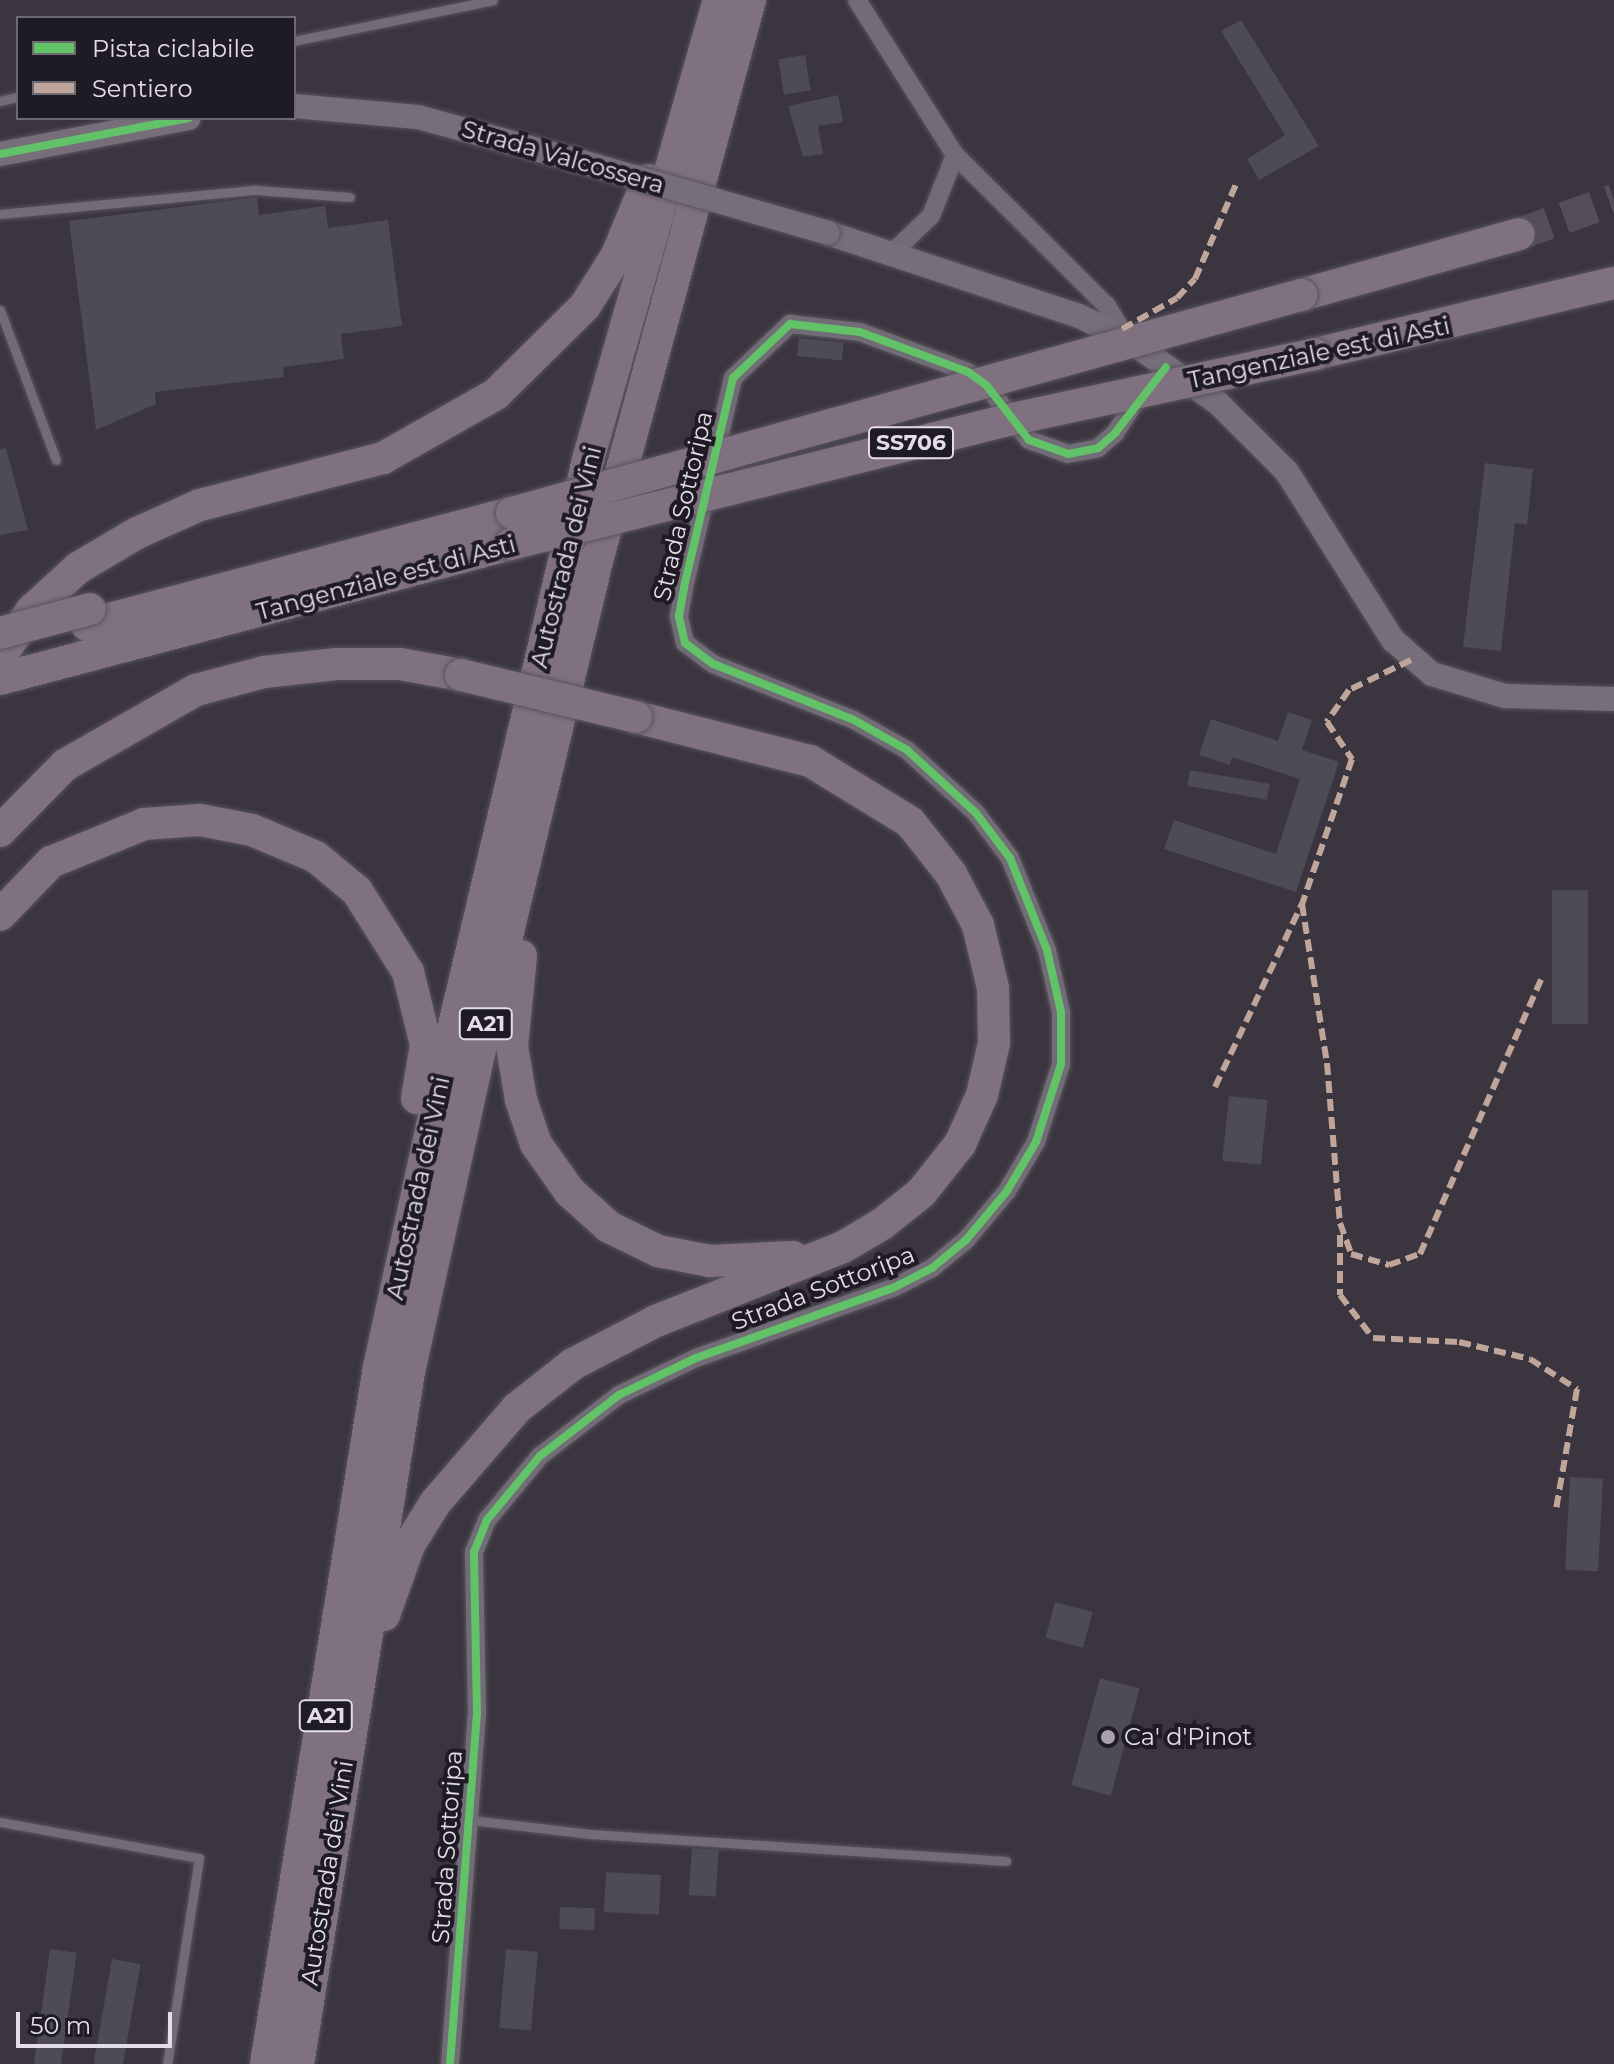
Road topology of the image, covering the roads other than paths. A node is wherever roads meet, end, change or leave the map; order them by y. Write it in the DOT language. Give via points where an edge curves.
graph roads {
  1 [pos="493,0"];
  2 [pos="700,0"];
  3 [pos="719,0"];
  4 [pos="750,0"];
  5 [pos="857,0"];
  6 [pos="296,41"];
  7 [pos="296,106"];
  8 [pos="178,120"];
  9 [pos="0,154"];
  10 [pos="955,155"];
  11 [pos="350,197"];
  12 [pos="0,214"];
  13 [pos="1519,234"];
  14 [pos="892,253"];
  15 [pos="1614,283"];
  16 [pos="0,310"];
  17 [pos="1127,339"];
  18 [pos="1166,367"];
  19 [pos="56,460"];
  20 [pos="511,529"];
  21 [pos="595,568"];
  22 [pos="242,602"];
  23 [pos="0,633"];
  24 [pos="88,640"];
  25 [pos="0,648"];
  26 [pos="0,657"];
  27 [pos="0,679"];
  28 [pos="0,694"];
  29 [pos="1614,699"];
  30 [pos="0,831"];
  31 [pos="0,915"];
  32 [pos="843,1247"];
  33 [pos="379,1367"];
  34 [pos="471,1820"];
  35 [pos="0,1822"];
  36 [pos="1006,1861"];
  37 [pos="167,2064"];
  38 [pos="266,2064"];
  39 [pos="298,2064"];
  40 [pos="310,2064"];
  41 [pos="450,2064"];
  1 -- 6 [label="lane"];
  2 -- 26 [label="highway" via="641,204 585,306 546,349 496,394 383,458 200,505 137,533 78,568 32,610"];
  3 -- 33 [label="highway, Autostrada dei Vini / A21" via="589,456"];
  4 -- 21 [label="highway, Autostrada dei Vini / A21"];
  5 -- 10 [label="street"];
  7 -- 14 [label="street, Strada Valcossera, bridge" via="418,117"];
  8 -- 9 [label="street"];
  10 -- 14 [label="street" via="931,216"];
  10 -- 17 [label="street" via="1107,306"];
  11 -- 12 [label="lane" via="256,190"];
  13 -- 20 [label="highway, Tangenziale est di Asti / SS706, bridge"];
  14 -- 17 [label="street, Strada Valcossera" via="1046,302"];
  15 -- 20 [label="highway, Tangenziale est di Asti / SS706, bridge" via="1315,354"];
  16 -- 19 [label="lane"];
  17 -- 18 [label="street, Strada Valcossera"];
  18 -- 29 [label="street, Strada Valcossera" via="1245,426 1287,472 1411,660 1455,684 1505,696"];
  18 -- 34 [label="street, Strada Sottoripa" via="1115,433 1098,448 1068,454 1029,440 987,386 968,372 860,332 790,324 733,378 684,587 679,616 685,643 713,664 854,720 907,750 976,813 1010,858 1047,950 1061,1012 1061,1064 1036,1142 1007,1191 966,1240 932,1268 696,1358 619,1395 569,1430 506,1491 474,1552"];
  20 -- 22 [label="highway, Tangenziale est di Asti / SS706"];
  21 -- 32 [label="highway" via="600,624 515,979 512,1046 536,1144 570,1192 609,1227 658,1251 710,1261 773,1260"];
  21 -- 39 [label="highway, Autostrada dei Vini / A21" via="409,1372"];
  22 -- 24 [label="highway, Tangenziale est di Asti / SS706"];
  22 -- 24 [label="highway"];
  23 -- 24 [label="highway, bridge"];
  24 -- 25 [label="highway, Tangenziale est di Asti / SS706"];
  24 -- 27 [label="highway, Tangenziale est di Asti / SS706"];
  24 -- 28 [label="highway"];
  30 -- 32 [label="highway, bridge" via="65,765 196,690 264,672 337,664 461,675 810,761 910,822 951,874 978,925 993,1002 994,1043 982,1095 960,1144 921,1193"];
  31 -- 33 [label="highway" via="51,862 144,824 200,820 252,830 316,857 357,891 408,972 426,1045"];
  32 -- 40 [label="highway" via="656,1321 573,1364 517,1408 435,1503 409,1545 385,1608"];
  33 -- 38 [label="highway, Autostrada dei Vini / A21"];
  34 -- 36 [label="lane" via="590,1834"];
  34 -- 41 [label="street, Strada Sottoripa"];
  35 -- 37 [label="lane" via="199,1858"];
}
